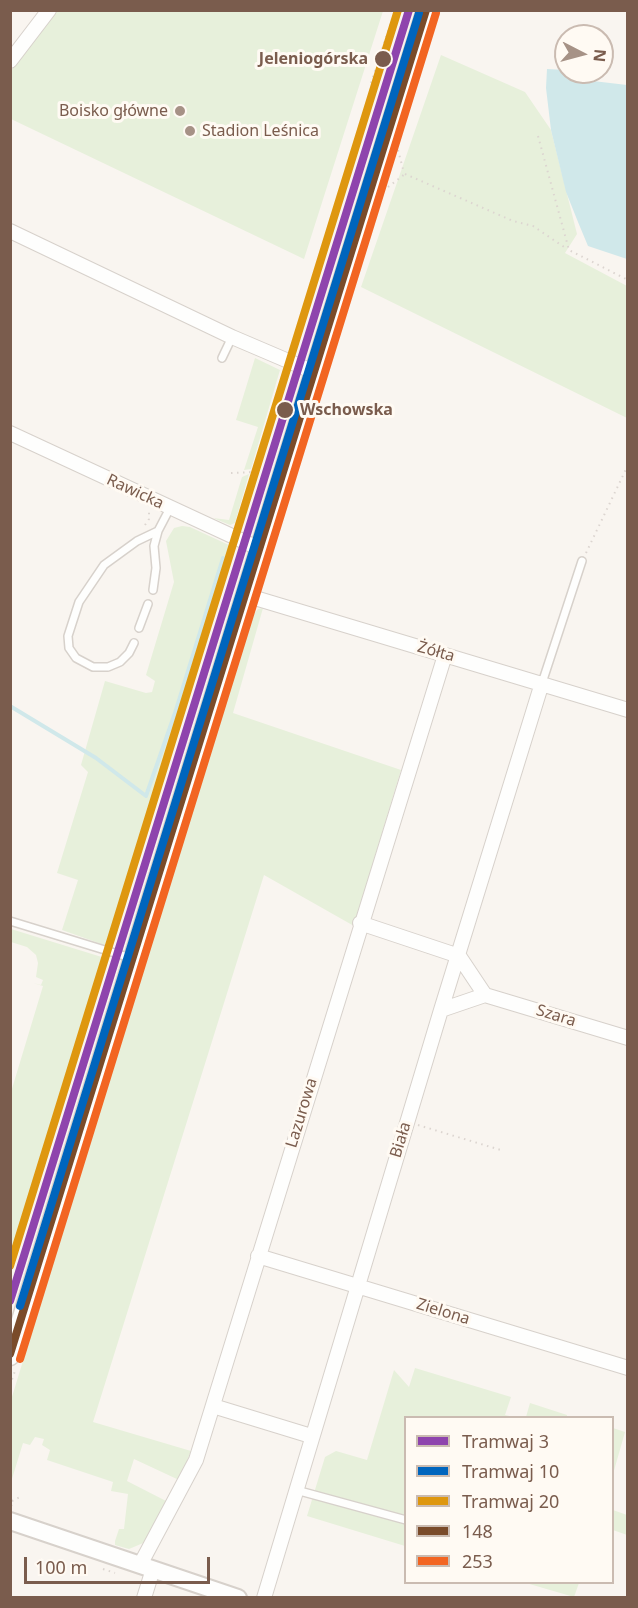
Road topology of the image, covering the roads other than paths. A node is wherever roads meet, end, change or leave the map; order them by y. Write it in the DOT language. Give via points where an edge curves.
graph roads {
  1 [pos="50,10"];
  2 [pos="426,10"];
  3 [pos="10,62"];
  4 [pos="10,231"];
  5 [pos="232,337"];
  6 [pos="222,358"];
  7 [pos="314,372"];
  8 [pos="10,433"];
  9 [pos="170,508"];
  10 [pos="158,531"];
  11 [pos="260,549"];
  12 [pos="582,561"];
  13 [pos="153,590"];
  14 [pos="245,595"];
  15 [pos="148,604"];
  16 [pos="140,628"];
  17 [pos="134,643"];
  18 [pos="445,655"];
  19 [pos="542,683"];
  20 [pos="627,710"];
  21 [pos="10,921"];
  22 [pos="360,923"];
  23 [pos="459,956"];
  24 [pos="133,959"];
  25 [pos="485,995"];
  26 [pos="441,1010"];
  27 [pos="627,1038"];
  28 [pos="258,1256"];
  29 [pos="357,1286"];
  30 [pos="10,1356"];
  31 [pos="627,1368"];
  32 [pos="213,1406"];
  33 [pos="311,1436"];
  34 [pos="296,1490"];
  35 [pos="404,1520"];
  36 [pos="10,1521"];
  37 [pos="147,1567"];
  38 [pos="144,1598"];
  39 [pos="238,1598"];
  40 [pos="264,1598"];
  1 -- 3 [label="street"];
  2 -- 7 [label="main road"];
  4 -- 5 [label="street"];
  5 -- 6 [label="lane"];
  5 -- 7 [label="street"];
  7 -- 11 [label="main road"];
  8 -- 9 [label="street, Rawicka"];
  9 -- 10 [label="lane"];
  9 -- 11 [label="street, Rawicka"];
  10 -- 13 [label="lane"];
  10 -- 17 [label="lane" via="105,565 79,602 68,636 69,648 76,658 93,668 120,662"];
  11 -- 14 [label="main road"];
  12 -- 19 [label="lane"];
  14 -- 18 [label="street, Żółta"];
  14 -- 24 [label="main road"];
  15 -- 16 [label="lane"];
  18 -- 19 [label="street, Żółta"];
  18 -- 22 [label="street, Lazurowa"];
  19 -- 20 [label="street, Żółta"];
  19 -- 23 [label="street, Biała"];
  21 -- 24 [label="lane"];
  22 -- 23 [label="street"];
  22 -- 28 [label="street, Lazurowa"];
  23 -- 25 [label="street"];
  23 -- 26 [label="street, Biała"];
  24 -- 30 [label="main road"];
  25 -- 26 [label="street"];
  25 -- 27 [label="street, Szara"];
  26 -- 29 [label="street, Biała"];
  28 -- 29 [label="street, Zielona"];
  28 -- 32 [label="street, Lazurowa"];
  29 -- 31 [label="street, Zielona"];
  29 -- 33 [label="street, Biała"];
  32 -- 33 [label="street"];
  32 -- 37 [label="street, Lazurowa" via="196,1460"];
  33 -- 34 [label="street, Biała"];
  34 -- 35 [label="lane"];
  34 -- 40 [label="street, Biała"];
  36 -- 37 [label="street"];
  37 -- 38 [label="street, Lazurowa"];
  37 -- 39 [label="street"];
}
